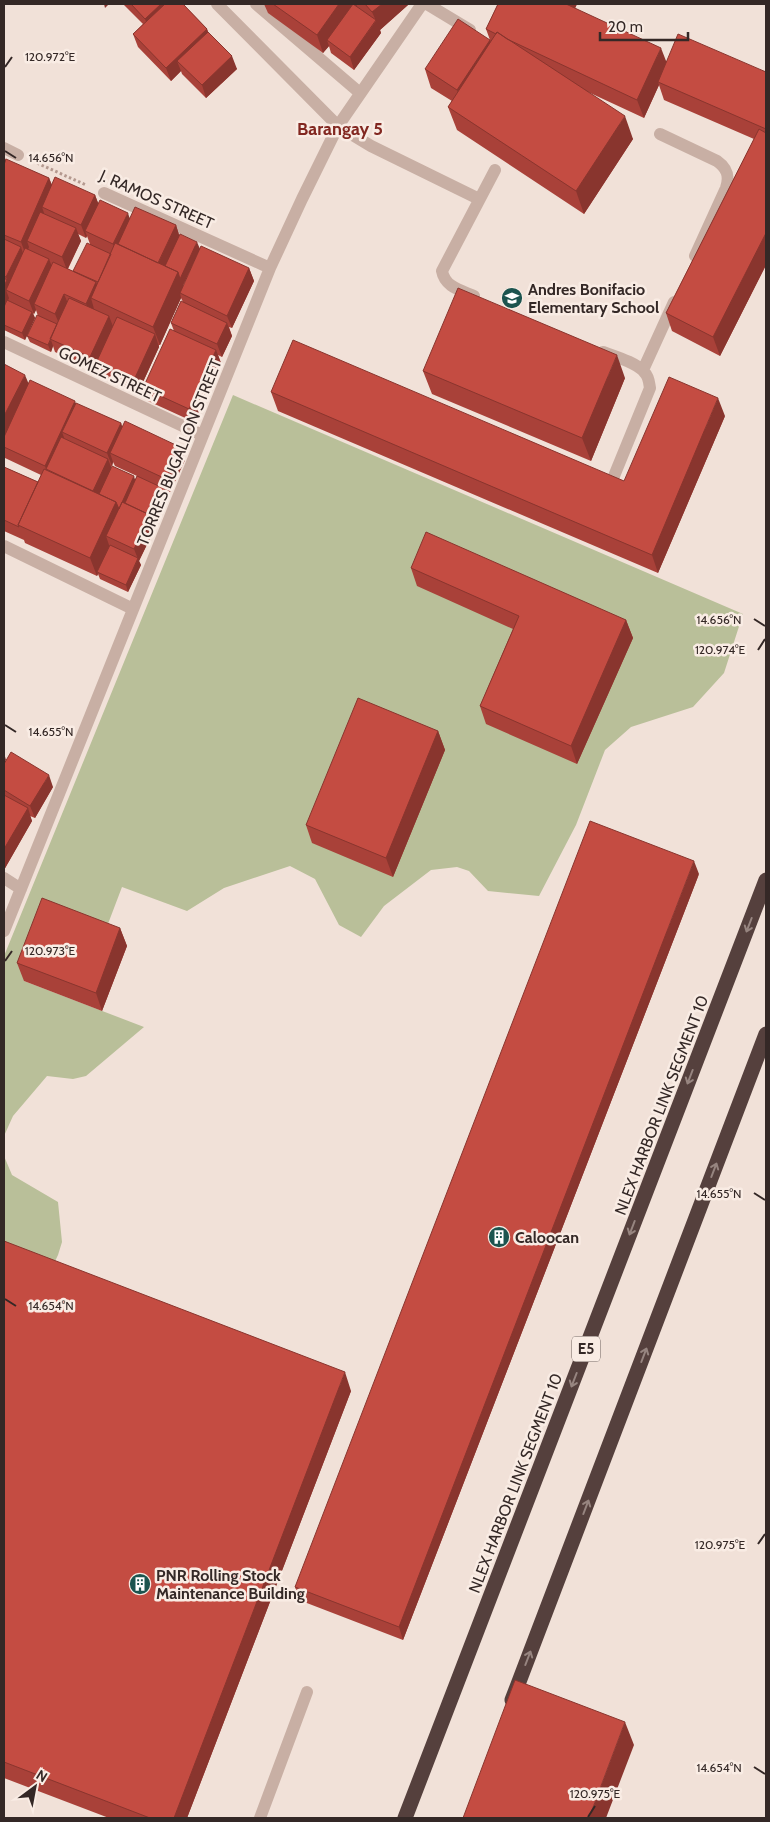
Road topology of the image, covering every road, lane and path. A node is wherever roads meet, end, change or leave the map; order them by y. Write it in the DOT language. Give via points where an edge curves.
graph roads {
  1 [pos="217,4"];
  2 [pos="256,4"];
  3 [pos="422,4"];
  4 [pos="427,4"];
  5 [pos="482,37"];
  6 [pos="360,93"];
  7 [pos="338,126"];
  8 [pos="660,134"];
  9 [pos="4,148"];
  10 [pos="18,155"];
  11 [pos="495,170"];
  12 [pos="104,193"];
  13 [pos="479,199"];
  14 [pos="270,268"];
  15 [pos="689,269"];
  16 [pos="681,287"];
  17 [pos="489,302"];
  18 [pos="4,342"];
  19 [pos="594,348"];
  20 [pos="642,370"];
  21 [pos="202,435"];
  22 [pos="612,481"];
  23 [pos="4,546"];
  24 [pos="133,610"];
  25 [pos="4,878"];
  26 [pos="766,880"];
  27 [pos="21,889"];
  28 [pos="4,931"];
  29 [pos="766,1034"];
  30 [pos="307,1692"];
  31 [pos="508,1710"];
  32 [pos="260,1818"];
  33 [pos="405,1818"];
  1 -- 7 [label="street"];
  2 -- 6 [label="street"];
  3 -- 6 [label="street, TORRES BUGALLON STREET"];
  4 -- 5 [label="street"];
  6 -- 7 [label="street, TORRES BUGALLON STREET"];
  7 -- 13 [label="street" via="371,146"];
  7 -- 14 [label="street, TORRES BUGALLON STREET"];
  8 -- 15 [label="street" via="717,161 727,172 726,188"];
  9 -- 10 [label="street"];
  10 -- 12 [label="path, J. RAMOS STREET"];
  11 -- 13 [label="street"];
  12 -- 14 [label="street, J. RAMOS STREET"];
  13 -- 17 [label="street" via="442,270 447,283"];
  14 -- 21 [label="street, TORRES BUGALLON STREET"];
  16 -- 20 [label="street"];
  18 -- 21 [label="street, GOMEZ STREET"];
  19 -- 20 [label="street"];
  20 -- 22 [label="street" via="650,388"];
  21 -- 24 [label="street, TORRES BUGALLON STREET"];
  23 -- 24 [label="street"];
  24 -- 27 [label="street, TORRES BUGALLON STREET"];
  25 -- 27 [label="street"];
  26 -- 33 [label="highway, NLEX HARBOR LINK SEGMENT 10 / E5, one-way"];
  27 -- 28 [label="street, TORRES BUGALLON STREET"];
  31 -- 29 [label="highway, one-way"];
  30 -- 32 [label="street"];
}
